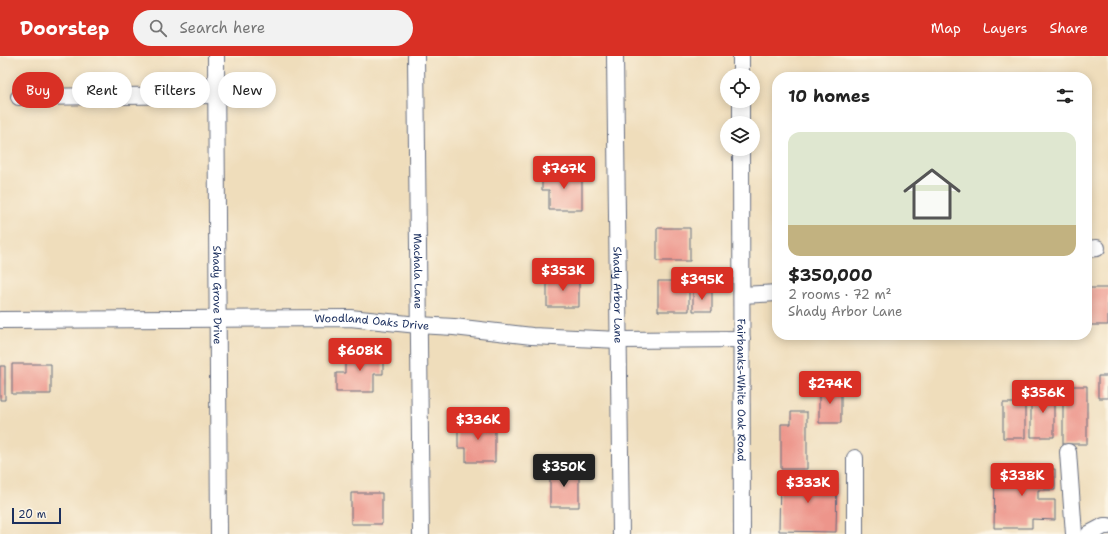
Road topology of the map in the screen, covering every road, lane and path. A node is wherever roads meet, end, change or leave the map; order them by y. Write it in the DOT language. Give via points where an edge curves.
graph roads {
  1 [pos="216,56"];
  2 [pos="416,56"];
  3 [pos="615,56"];
  4 [pos="741,56"];
  5 [pos="741,68"];
  6 [pos="216,95"];
  7 [pos="64,97"];
  8 [pos="741,156"];
  9 [pos="772,293"];
  10 [pos="742,295"];
  11 [pos="218,319"];
  12 [pos="0,320"];
  13 [pos="418,325"];
  14 [pos="742,339"];
  15 [pos="618,340"];
  16 [pos="1068,452"];
  17 [pos="855,458"];
  18 [pos="1108,526"];
  19 [pos="219,534"];
  20 [pos="421,534"];
  21 [pos="621,534"];
  22 [pos="742,534"];
  23 [pos="855,534"];
  24 [pos="1074,534"];
  25 [pos="1089,534"];
  1 -- 6 [label="street, Shady Grove Drive"];
  2 -- 13 [label="street, Machala Lane"];
  3 -- 15 [label="street, Shady Arbor Lane"];
  4 -- 5 [label="street"];
  6 -- 7 [label="street"];
  6 -- 11 [label="street, Shady Grove Drive"];
  8 -- 10 [label="street, Fairbanks-White Oak Road"];
  9 -- 10 [label="street"];
  10 -- 14 [label="street, Fairbanks-White Oak Road"];
  11 -- 12 [label="street, Woodland Oaks Drive"];
  11 -- 13 [label="street, Woodland Oaks Drive" via="350,318"];
  11 -- 19 [label="street, Shady Grove Drive"];
  13 -- 15 [label="street, Woodland Oaks Drive" via="532,336"];
  13 -- 20 [label="street, Machala Lane"];
  14 -- 15 [label="street, Woodland Oaks Drive"];
  14 -- 22 [label="street, Fairbanks-White Oak Road"];
  15 -- 21 [label="street, Shady Arbor Lane"];
  16 -- 24 [label="street"];
  17 -- 23 [label="street"];
  18 -- 25 [label="street"];
}
